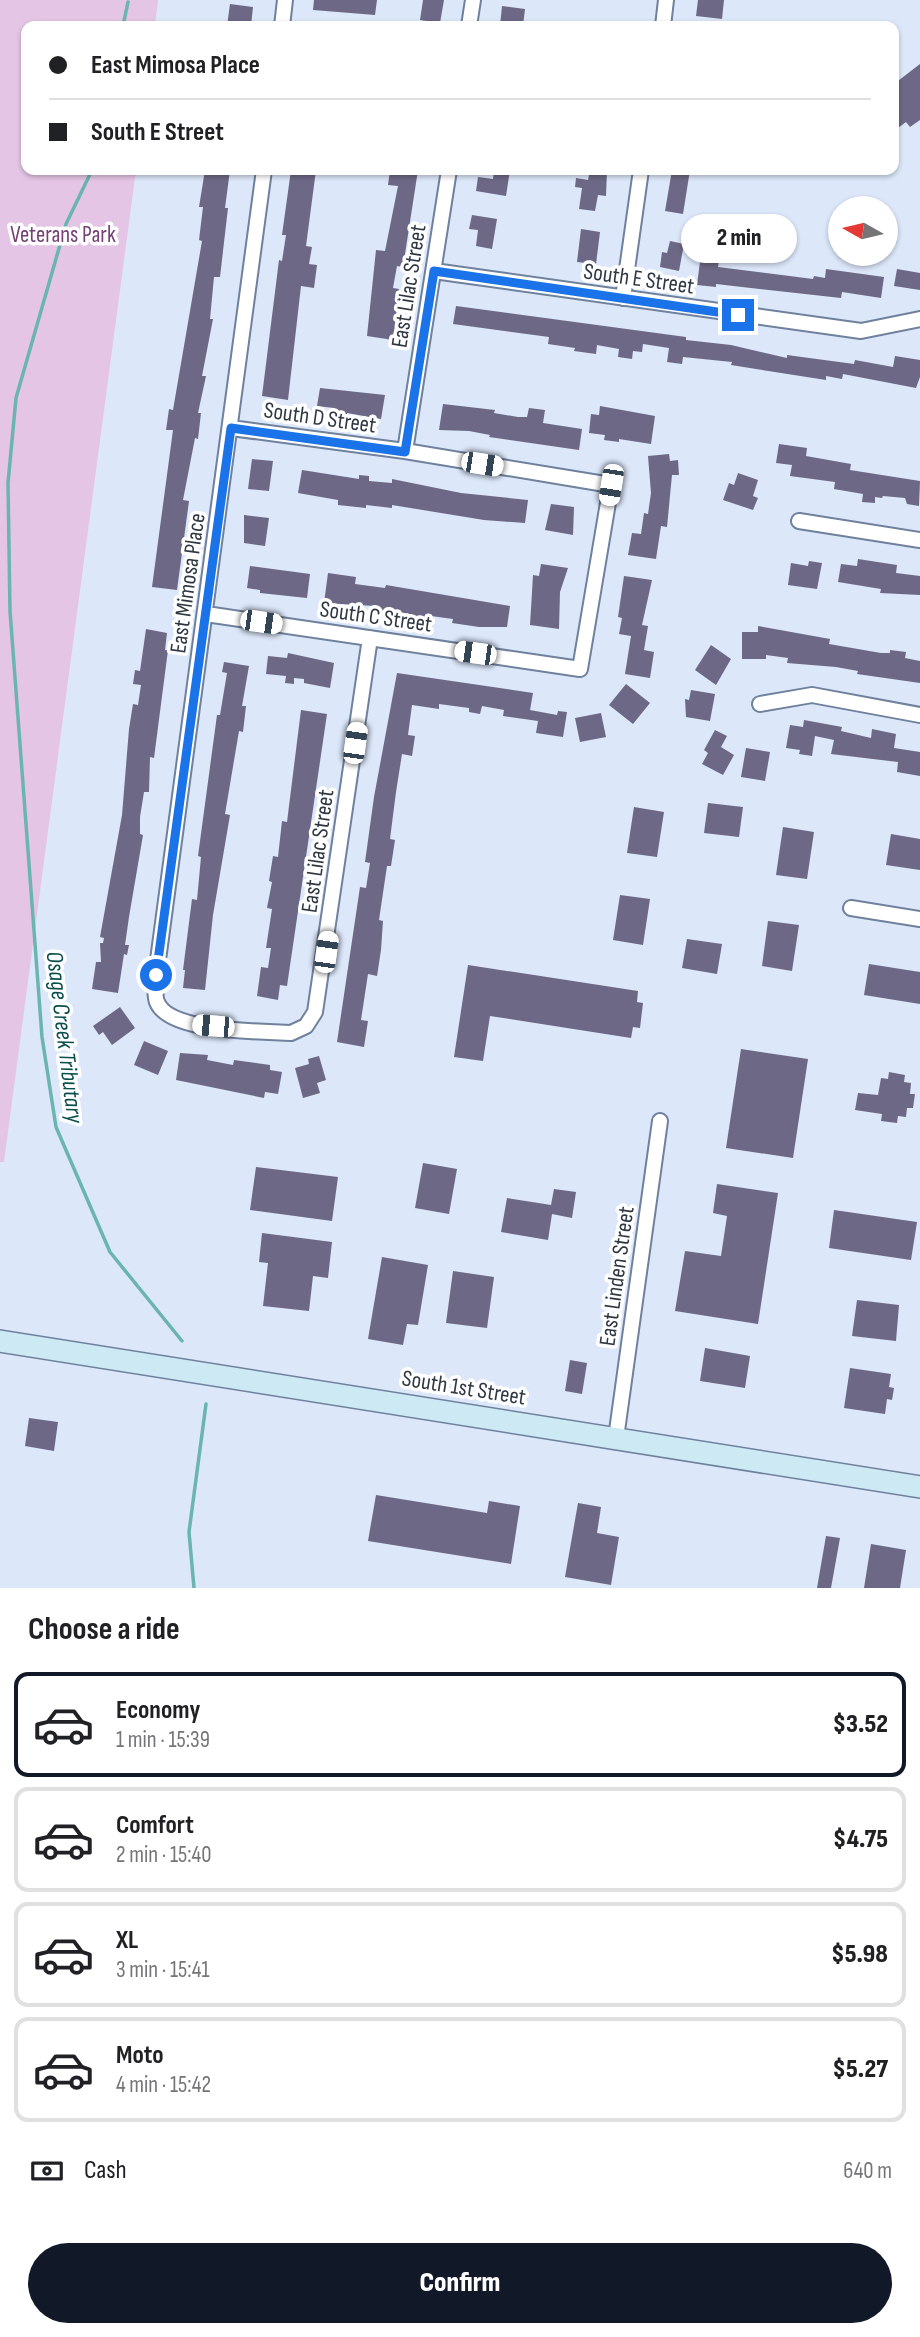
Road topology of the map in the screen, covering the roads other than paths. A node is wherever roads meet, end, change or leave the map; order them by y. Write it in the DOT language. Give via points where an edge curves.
graph roads {
  1 [pos="285,0"];
  2 [pos="473,0"];
  3 [pos="666,0"];
  4 [pos="283,21"];
  5 [pos="470,21"];
  6 [pos="664,21"];
  7 [pos="263,175"];
  8 [pos="448,175"];
  9 [pos="641,175"];
  10 [pos="434,271"];
  11 [pos="623,298"];
  12 [pos="920,319"];
  13 [pos="231,428"];
  14 [pos="405,452"];
  15 [pos="799,521"];
  16 [pos="920,540"];
  17 [pos="206,614"];
  18 [pos="370,638"];
  19 [pos="580,669"];
  20 [pos="760,704"];
  21 [pos="920,715"];
  22 [pos="851,908"];
  23 [pos="920,919"];
  24 [pos="306,1026"];
  25 [pos="660,1121"];
  26 [pos="0,1340"];
  27 [pos="616,1438"];
  28 [pos="920,1487"];
  1 -- 4 [label="street"];
  2 -- 5 [label="street"];
  3 -- 6 [label="street"];
  7 -- 13 [label="street, East Mimosa Place"];
  8 -- 10 [label="street, East Lilac Street"];
  9 -- 11 [label="street"];
  10 -- 11 [label="street, South E Street"];
  10 -- 14 [label="street, East Lilac Street"];
  11 -- 12 [label="street, South E Street" via="861,331"];
  13 -- 14 [label="street, South D Street"];
  13 -- 17 [label="street, East Mimosa Place"];
  14 -- 19 [label="street, South D Street" via="611,485"];
  15 -- 16 [label="street"];
  17 -- 18 [label="street, South C Street"];
  17 -- 24 [label="street, East Mimosa Place" via="156,975 157,1002 170,1018 187,1024 291,1033"];
  18 -- 19 [label="street, South C Street"];
  18 -- 24 [label="street, East Lilac Street" via="322,978 315,1012"];
  20 -- 21 [label="street" via="812,695"];
  22 -- 23 [label="street"];
  25 -- 27 [label="street, East Linden Street"];
  26 -- 27 [label="street, South 1st Street"];
  27 -- 28 [label="street, South 1st Street"];
}
